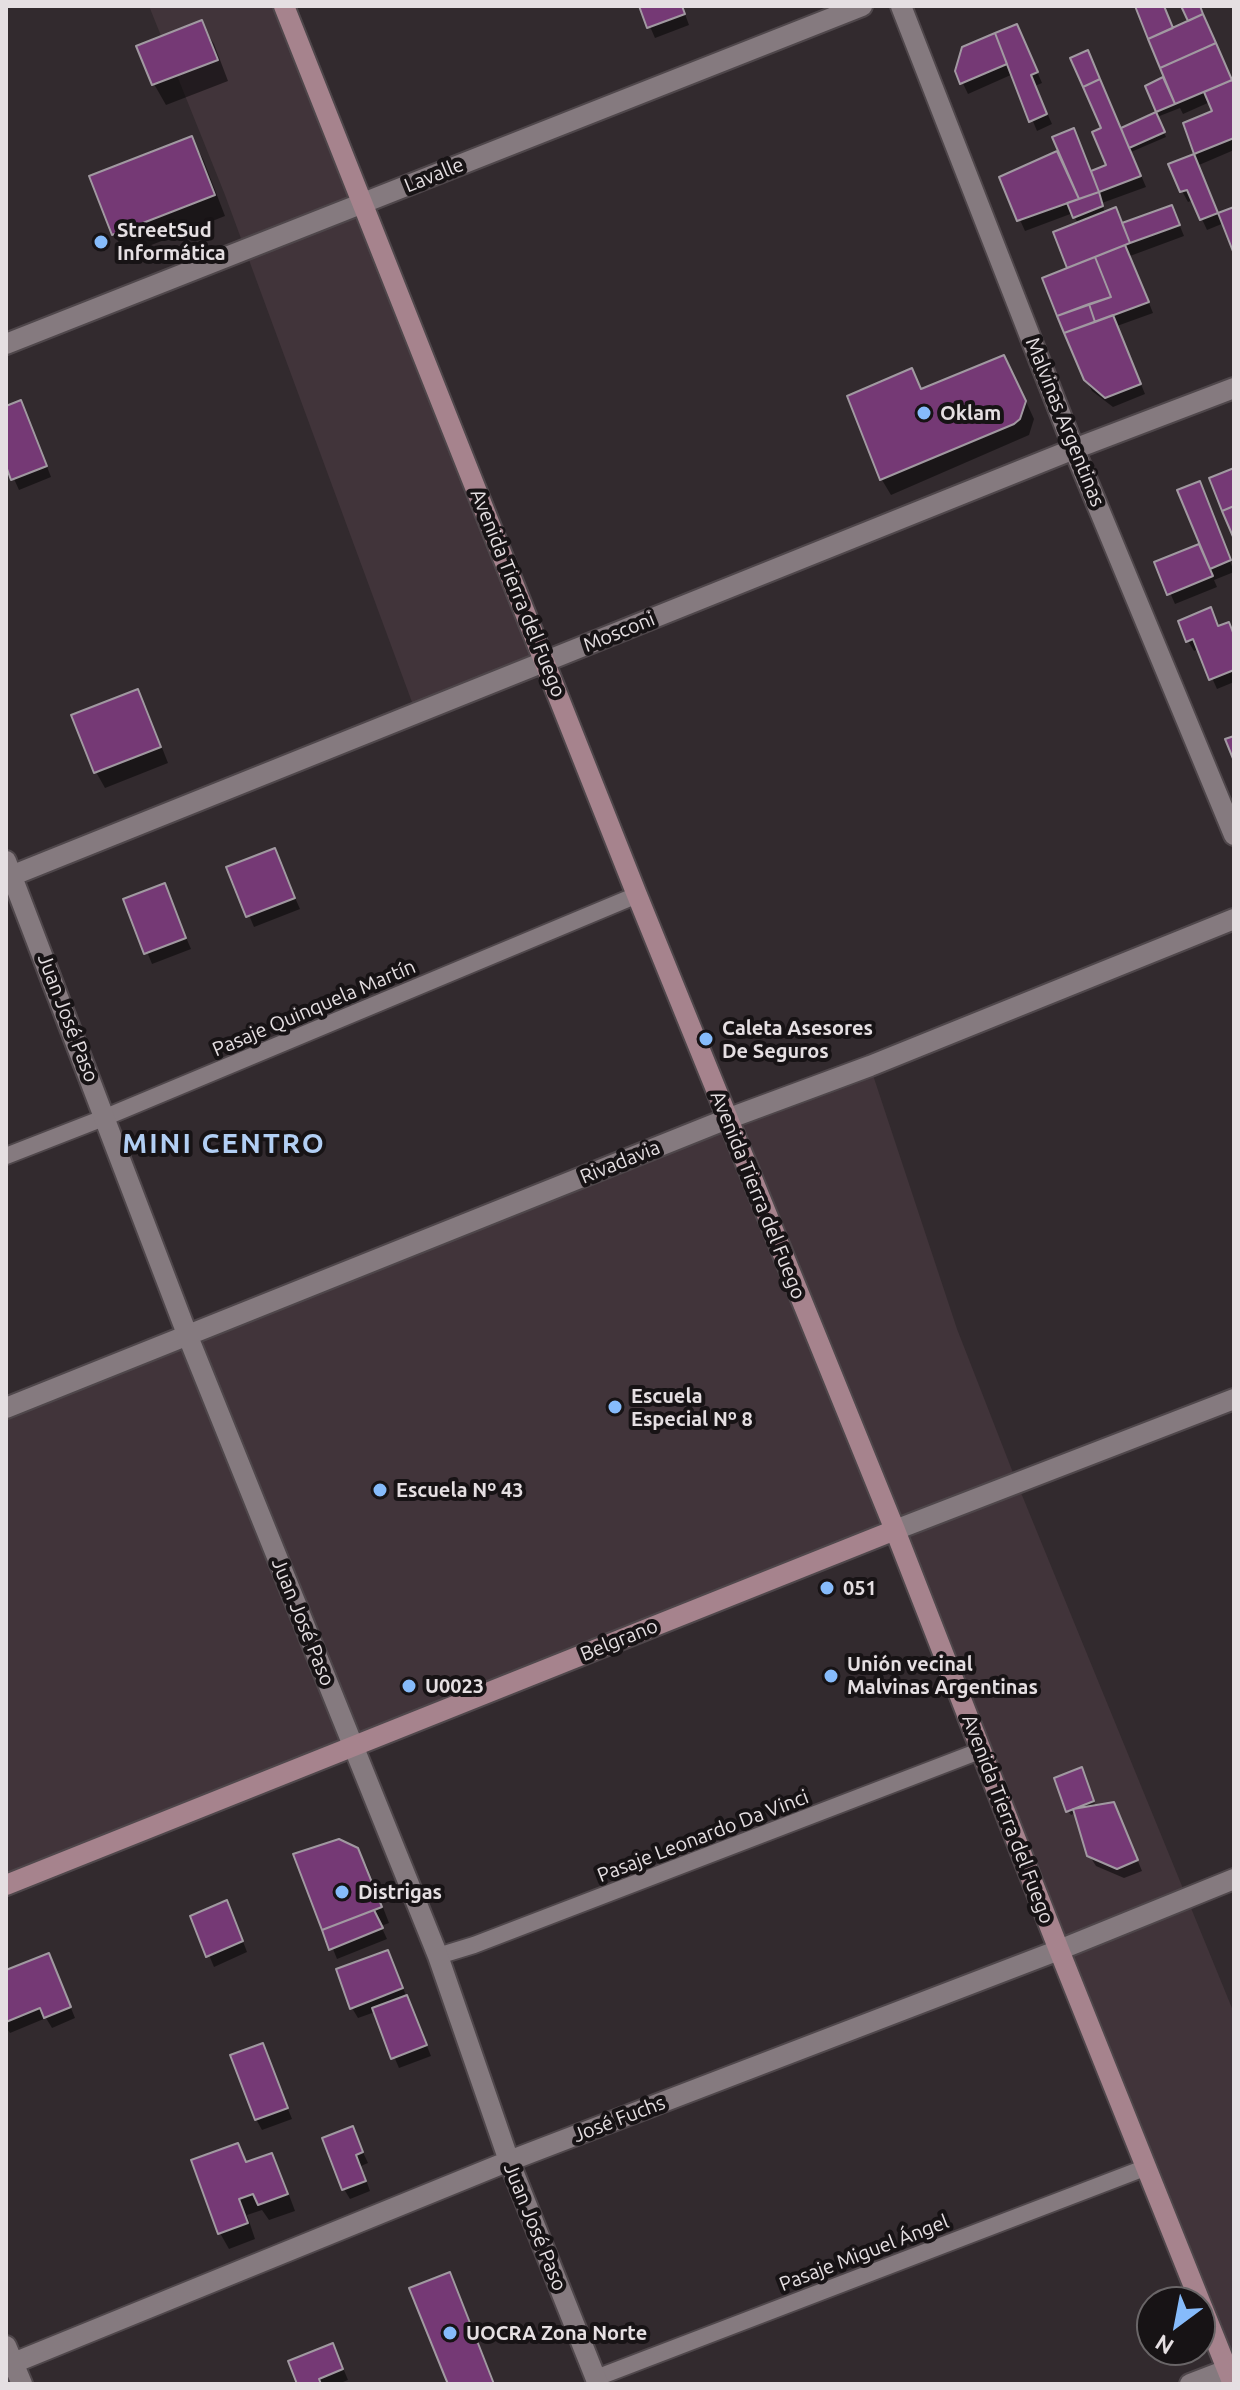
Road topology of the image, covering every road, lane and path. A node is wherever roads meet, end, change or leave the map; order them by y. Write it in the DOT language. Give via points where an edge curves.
graph roads {
  1 [pos="284,6"];
  2 [pos="862,6"];
  3 [pos="901,6"];
  4 [pos="361,204"];
  5 [pos="6,344"];
  6 [pos="1234,388"];
  7 [pos="1074,449"];
  8 [pos="545,662"];
  9 [pos="1234,835"];
  10 [pos="8,872"];
  11 [pos="637,895"];
  12 [pos="1234,919"];
  13 [pos="106,1117"];
  14 [pos="727,1119"];
  15 [pos="6,1156"];
  16 [pos="187,1334"];
  17 [pos="1234,1399"];
  18 [pos="6,1408"];
  19 [pos="895,1530"];
  20 [pos="353,1747"];
  21 [pos="982,1750"];
  22 [pos="1234,1879"];
  23 [pos="6,1885"];
  24 [pos="1059,1950"];
  25 [pos="438,1956"];
  26 [pos="509,2161"];
  27 [pos="1147,2167"];
  28 [pos="8,2359"];
  29 [pos="1232,2373"];
  30 [pos="597,2381"];
  31 [pos="22,2384"];
  32 [pos="1190,2384"];
  1 -- 4 [label="street, Avenida Tierra del Fuego"];
  2 -- 4 [label="street, Lavalle"];
  3 -- 7 [label="street, Malvinas Argentinas"];
  4 -- 5 [label="street, Lavalle"];
  4 -- 8 [label="street, Avenida Tierra del Fuego"];
  6 -- 7 [label="street, Mosconi"];
  7 -- 8 [label="street, Mosconi"];
  7 -- 9 [label="street, Malvinas Argentinas"];
  8 -- 10 [label="street, Mosconi"];
  8 -- 11 [label="street, Avenida Tierra del Fuego"];
  10 -- 13 [label="street, Juan José Paso"];
  11 -- 13 [label="lane, Pasaje Quinquela Martín"];
  11 -- 14 [label="street, Avenida Tierra del Fuego"];
  12 -- 14 [label="street, Rivadavia"];
  13 -- 15 [label="lane, Pasaje Quinquela Martín"];
  13 -- 16 [label="street, Juan José Paso"];
  14 -- 16 [label="street, Rivadavia"];
  14 -- 19 [label="street, Avenida Tierra del Fuego"];
  16 -- 18 [label="street, Rivadavia"];
  16 -- 20 [label="street, Juan José Paso"];
  17 -- 19 [label="street, Belgrano"];
  19 -- 20 [label="street, Belgrano"];
  19 -- 21 [label="street, Avenida Tierra del Fuego"];
  20 -- 23 [label="street, Belgrano"];
  20 -- 25 [label="street, Juan José Paso"];
  21 -- 24 [label="street, Avenida Tierra del Fuego"];
  21 -- 25 [label="lane, Pasaje Leonardo Da Vinci"];
  22 -- 24 [label="street, José Fuchs"];
  24 -- 26 [label="street, José Fuchs"];
  24 -- 27 [label="street, Avenida Tierra del Fuego"];
  25 -- 26 [label="street, Juan José Paso"];
  26 -- 28 [label="street, José Fuchs"];
  26 -- 30 [label="street, Juan José Paso"];
  27 -- 29 [label="street, Avenida Tierra del Fuego"];
  27 -- 30 [label="lane, Pasaje Miguel Ángel"];
  28 -- 31 [label="street"];
  29 -- 32 [label="street"];
}
